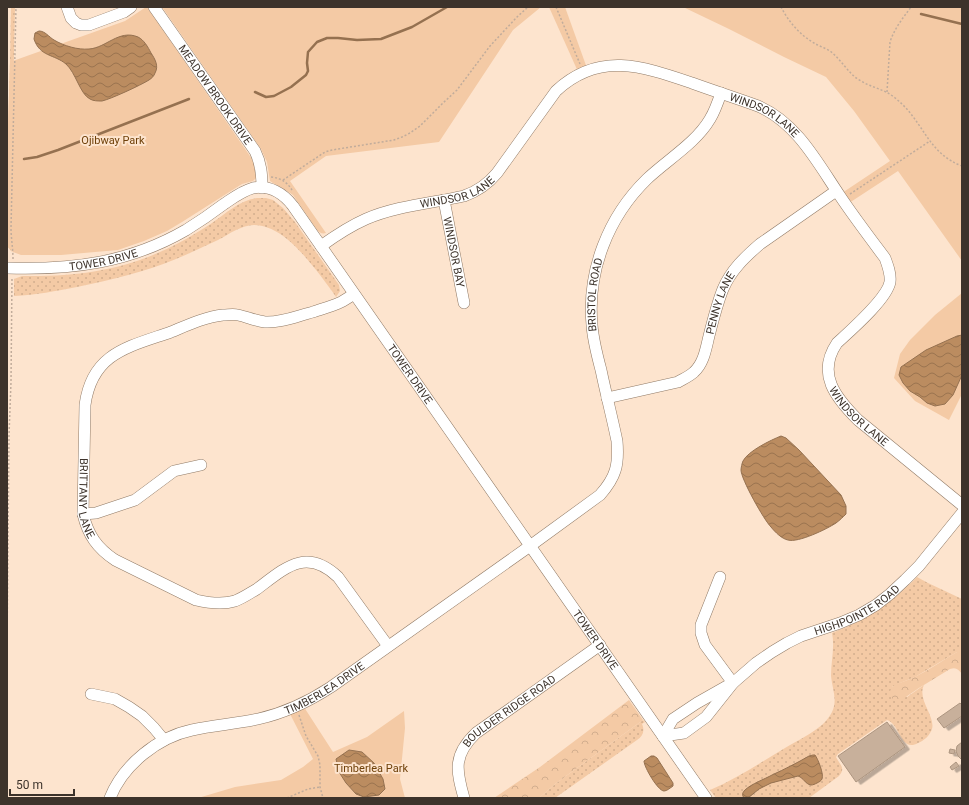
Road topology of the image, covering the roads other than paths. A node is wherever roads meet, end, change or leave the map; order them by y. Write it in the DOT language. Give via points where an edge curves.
graph roads {
  1 [pos="67,7"];
  2 [pos="154,7"];
  3 [pos="126,9"];
  4 [pos="721,93"];
  5 [pos="262,188"];
  6 [pos="839,195"];
  7 [pos="444,200"];
  8 [pos="321,246"];
  9 [pos="7,268"];
  10 [pos="354,294"];
  11 [pos="464,303"];
  12 [pos="607,398"];
  13 [pos="200,465"];
  14 [pos="962,505"];
  15 [pos="962,513"];
  16 [pos="83,514"];
  17 [pos="530,546"];
  18 [pos="720,577"];
  19 [pos="600,645"];
  20 [pos="388,646"];
  21 [pos="733,683"];
  22 [pos="91,694"];
  23 [pos="663,736"];
  24 [pos="164,740"];
  25 [pos="110,798"];
  26 [pos="464,798"];
  27 [pos="706,798"];
  1 -- 3 [label="street" via="71,18 81,25 89,25"];
  2 -- 5 [label="street, MEADOW BROOK DRIVE" via="256,153 260,161"];
  4 -- 6 [label="street, WINDSOR LANE" via="767,110 785,122 800,138"];
  4 -- 7 [label="street, WINDSOR LANE" via="634,66 604,66 583,72 556,91 492,179 483,187 464,196"];
  4 -- 12 [label="street, BRISTOL ROAD" via="704,128 648,178 628,200 602,247 595,271 591,310"];
  5 -- 8 [label="street, TOWER DRIVE" via="276,191 287,199"];
  5 -- 9 [label="street, TOWER DRIVE" via="241,193 182,232 132,254 72,267"];
  6 -- 12 [label="street, PENNY LANE" via="760,244 731,274 718,302 697,376"];
  6 -- 14 [label="street, WINDSOR LANE" via="885,258 890,284 880,302 837,343 832,351 827,370 830,382 837,396 858,420"];
  7 -- 8 [label="street, WINDSOR LANE" via="380,214 352,226"];
  7 -- 11 [label="street, WINDSOR BAY"];
  8 -- 10 [label="street, TOWER DRIVE"];
  10 -- 16 [label="street, BRITTANY LANE" via="332,306 273,322 238,315 212,317 128,347 111,356 95,374 86,394"];
  10 -- 17 [label="street, TOWER DRIVE"];
  12 -- 17 [label="street, BRISTOL ROAD" via="618,454 613,477 600,495"];
  13 -- 16 [label="street" via="174,471 135,500 96,513"];
  15 -- 21 [label="street, HIGHPOINTE ROAD" via="919,566 880,601 859,615 787,643"];
  16 -- 20 [label="street, BRITTANY LANE" via="90,535 115,560 205,602 217,604 237,601 296,563 313,562 322,565 338,577"];
  17 -- 19 [label="street, TOWER DRIVE"];
  17 -- 20 [label="street, TIMBERLEA DRIVE"];
  18 -- 21 [label="street" via="701,625 701,633 705,645"];
  19 -- 23 [label="street, TOWER DRIVE"];
  19 -- 26 [label="street, BOULDER RIDGE ROAD" via="468,741 459,758 458,768"];
  20 -- 24 [label="street, TIMBERLEA DRIVE" via="316,697 296,707 259,719 190,730"];
  21 -- 23 [label="street, HIGHPOINTE ROAD" via="673,719"];
  21 -- 23 [label="street, HIGHPOINTE ROAD" via="706,717 684,733"];
  22 -- 24 [label="street" via="115,698 142,716"];
  23 -- 27 [label="street, TOWER DRIVE"];
  24 -- 25 [label="street, TIMBERLEA DRIVE" via="129,768"];
}
